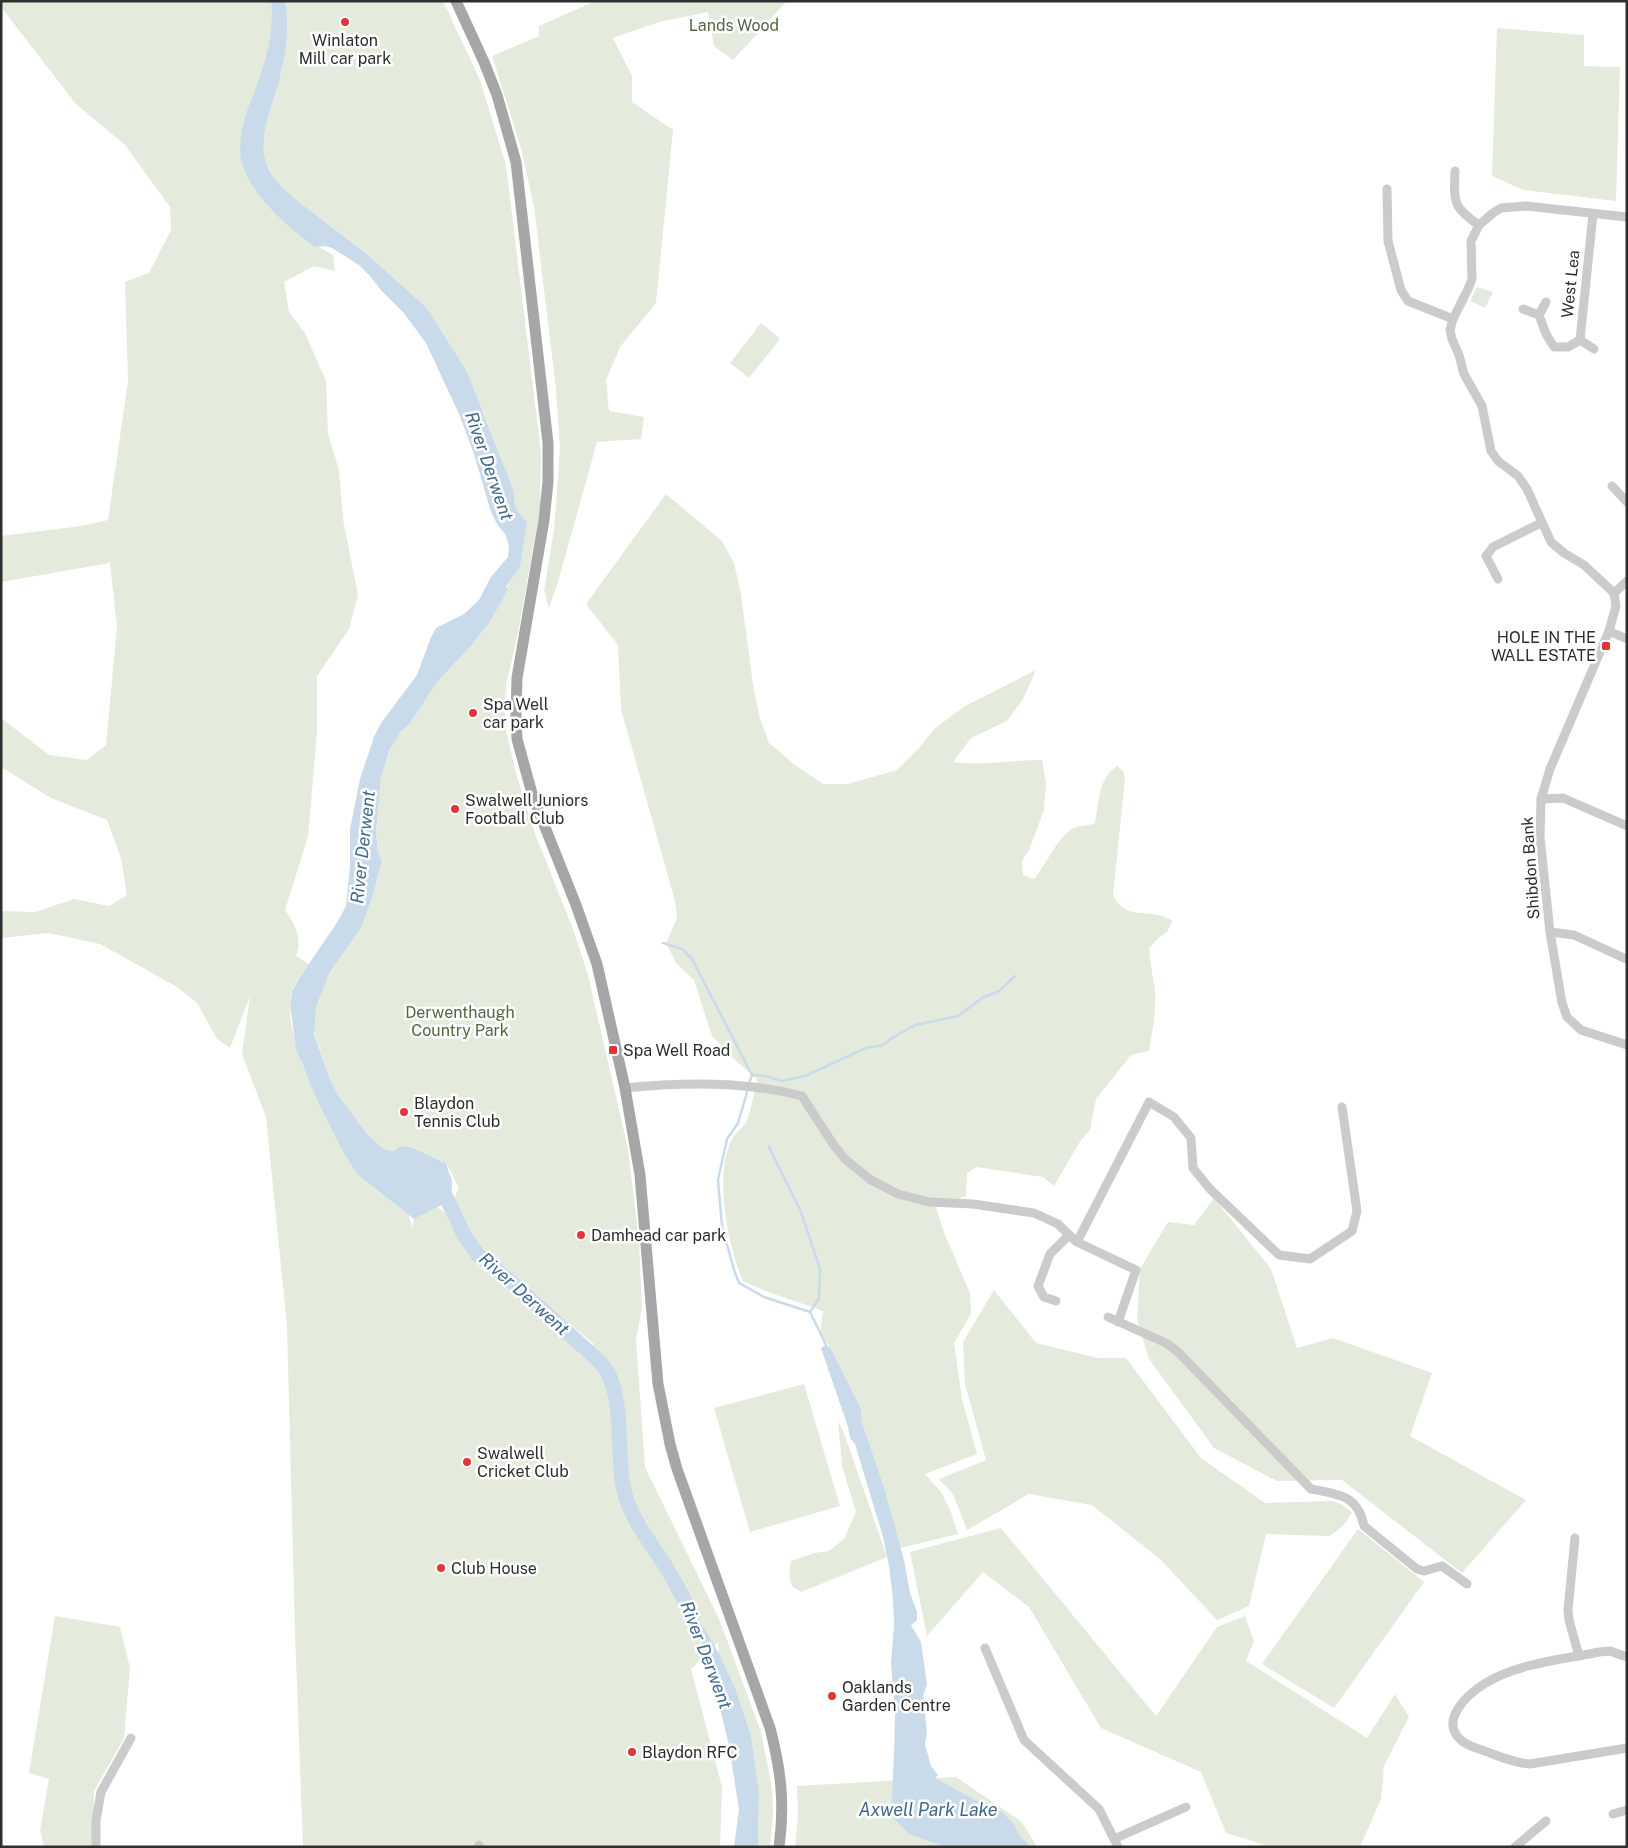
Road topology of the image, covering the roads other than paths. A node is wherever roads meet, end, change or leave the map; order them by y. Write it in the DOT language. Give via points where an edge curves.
graph roads {
  1 [pos="456,1"];
  2 [pos="1455,171"];
  3 [pos="1387,189"];
  4 [pos="1593,214"];
  5 [pos="1627,218"];
  6 [pos="1479,225"];
  7 [pos="1546,302"];
  8 [pos="1523,309"];
  9 [pos="1538,315"];
  10 [pos="1453,319"];
  11 [pos="1580,340"];
  12 [pos="1594,349"];
  13 [pos="1612,486"];
  14 [pos="1627,502"];
  15 [pos="1541,522"];
  16 [pos="1498,579"];
  17 [pos="1627,580"];
  18 [pos="1614,593"];
  19 [pos="1609,631"];
  20 [pos="1627,639"];
  21 [pos="1541,799"];
  22 [pos="1627,826"];
  23 [pos="1550,932"];
  24 [pos="1626,959"];
  25 [pos="1627,1044"];
  26 [pos="625,1088"];
  27 [pos="1342,1107"];
  28 [pos="1069,1235"];
  29 [pos="1077,1242"];
  30 [pos="1056,1301"];
  31 [pos="1108,1317"];
  32 [pos="1118,1322"];
  33 [pos="1575,1538"];
  34 [pos="1467,1584"];
  35 [pos="985,1648"];
  36 [pos="1578,1656"];
  37 [pos="1627,1657"];
  38 [pos="131,1738"];
  39 [pos="1627,1748"];
  40 [pos="1186,1807"];
  41 [pos="1627,1810"];
  42 [pos="1613,1814"];
  43 [pos="1546,1821"];
  44 [pos="1116,1843"];
  45 [pos="96,1847"];
  46 [pos="779,1847"];
  47 [pos="1515,1847"];
  1 -- 26 [label="main road" via="497,95 516,162 548,443 544,520 517,678 517,739 533,797 596,964"];
  2 -- 6 [label="street" via="1457,207"];
  3 -- 10 [label="street" via="1388,241 1401,290 1408,301"];
  4 -- 5 [label="street"];
  4 -- 6 [label="street" via="1513,206 1501,208"];
  4 -- 11 [label="street, West Lea"];
  6 -- 10 [label="street" via="1471,240 1472,278"];
  7 -- 9 [label="street"];
  8 -- 9 [label="street"];
  9 -- 11 [label="street" via="1554,346 1568,347"];
  10 -- 15 [label="street" via="1452,339 1464,374 1482,406 1491,451 1498,461 1518,476"];
  11 -- 12 [label="street, West Lea"];
  13 -- 14 [label="street"];
  15 -- 16 [label="street" via="1493,547 1486,556"];
  15 -- 18 [label="street" via="1550,542 1584,565"];
  17 -- 18 [label="street"];
  18 -- 19 [label="street, Shibdon Bank" via="1616,606"];
  19 -- 20 [label="street"];
  19 -- 21 [label="street, Shibdon Bank" via="1550,769"];
  21 -- 22 [label="street" via="1563,798"];
  21 -- 23 [label="street, Shibdon Bank" via="1540,837"];
  23 -- 24 [label="street" via="1574,935"];
  23 -- 25 [label="street, Shibdon Bank" via="1567,1017 1581,1030"];
  26 -- 28 [label="street" via="658,1084 735,1086 781,1090 802,1096 846,1160 871,1180 898,1194 930,1202 973,1204 1034,1214 1058,1224"];
  26 -- 46 [label="main road" via="640,1175 663,1413 677,1469 770,1728 782,1788"];
  27 -- 29 [label="street" via="1357,1211 1352,1231 1310,1259 1278,1255 1210,1189 1193,1168 1191,1138 1174,1117 1149,1102"];
  28 -- 29 [label="street"];
  28 -- 30 [label="street" via="1050,1254 1038,1286 1044,1297"];
  29 -- 32 [label="street" via="1136,1270"];
  31 -- 32 [label="street"];
  32 -- 34 [label="street" via="1177,1351 1311,1489 1340,1494 1352,1501 1362,1514 1364,1526 1418,1569 1424,1571 1442,1566"];
  33 -- 36 [label="street" via="1568,1610"];
  35 -- 44 [label="street" via="1024,1740 1099,1809"];
  36 -- 37 [label="street" via="1610,1651"];
  36 -- 39 [label="street" via="1529,1666 1485,1683 1458,1708 1454,1716 1454,1730 1463,1742 1518,1763 1530,1764"];
  38 -- 45 [label="street" via="101,1792"];
  40 -- 44 [label="street"];
  41 -- 42 [label="street"];
  43 -- 47 [label="street"];
}
